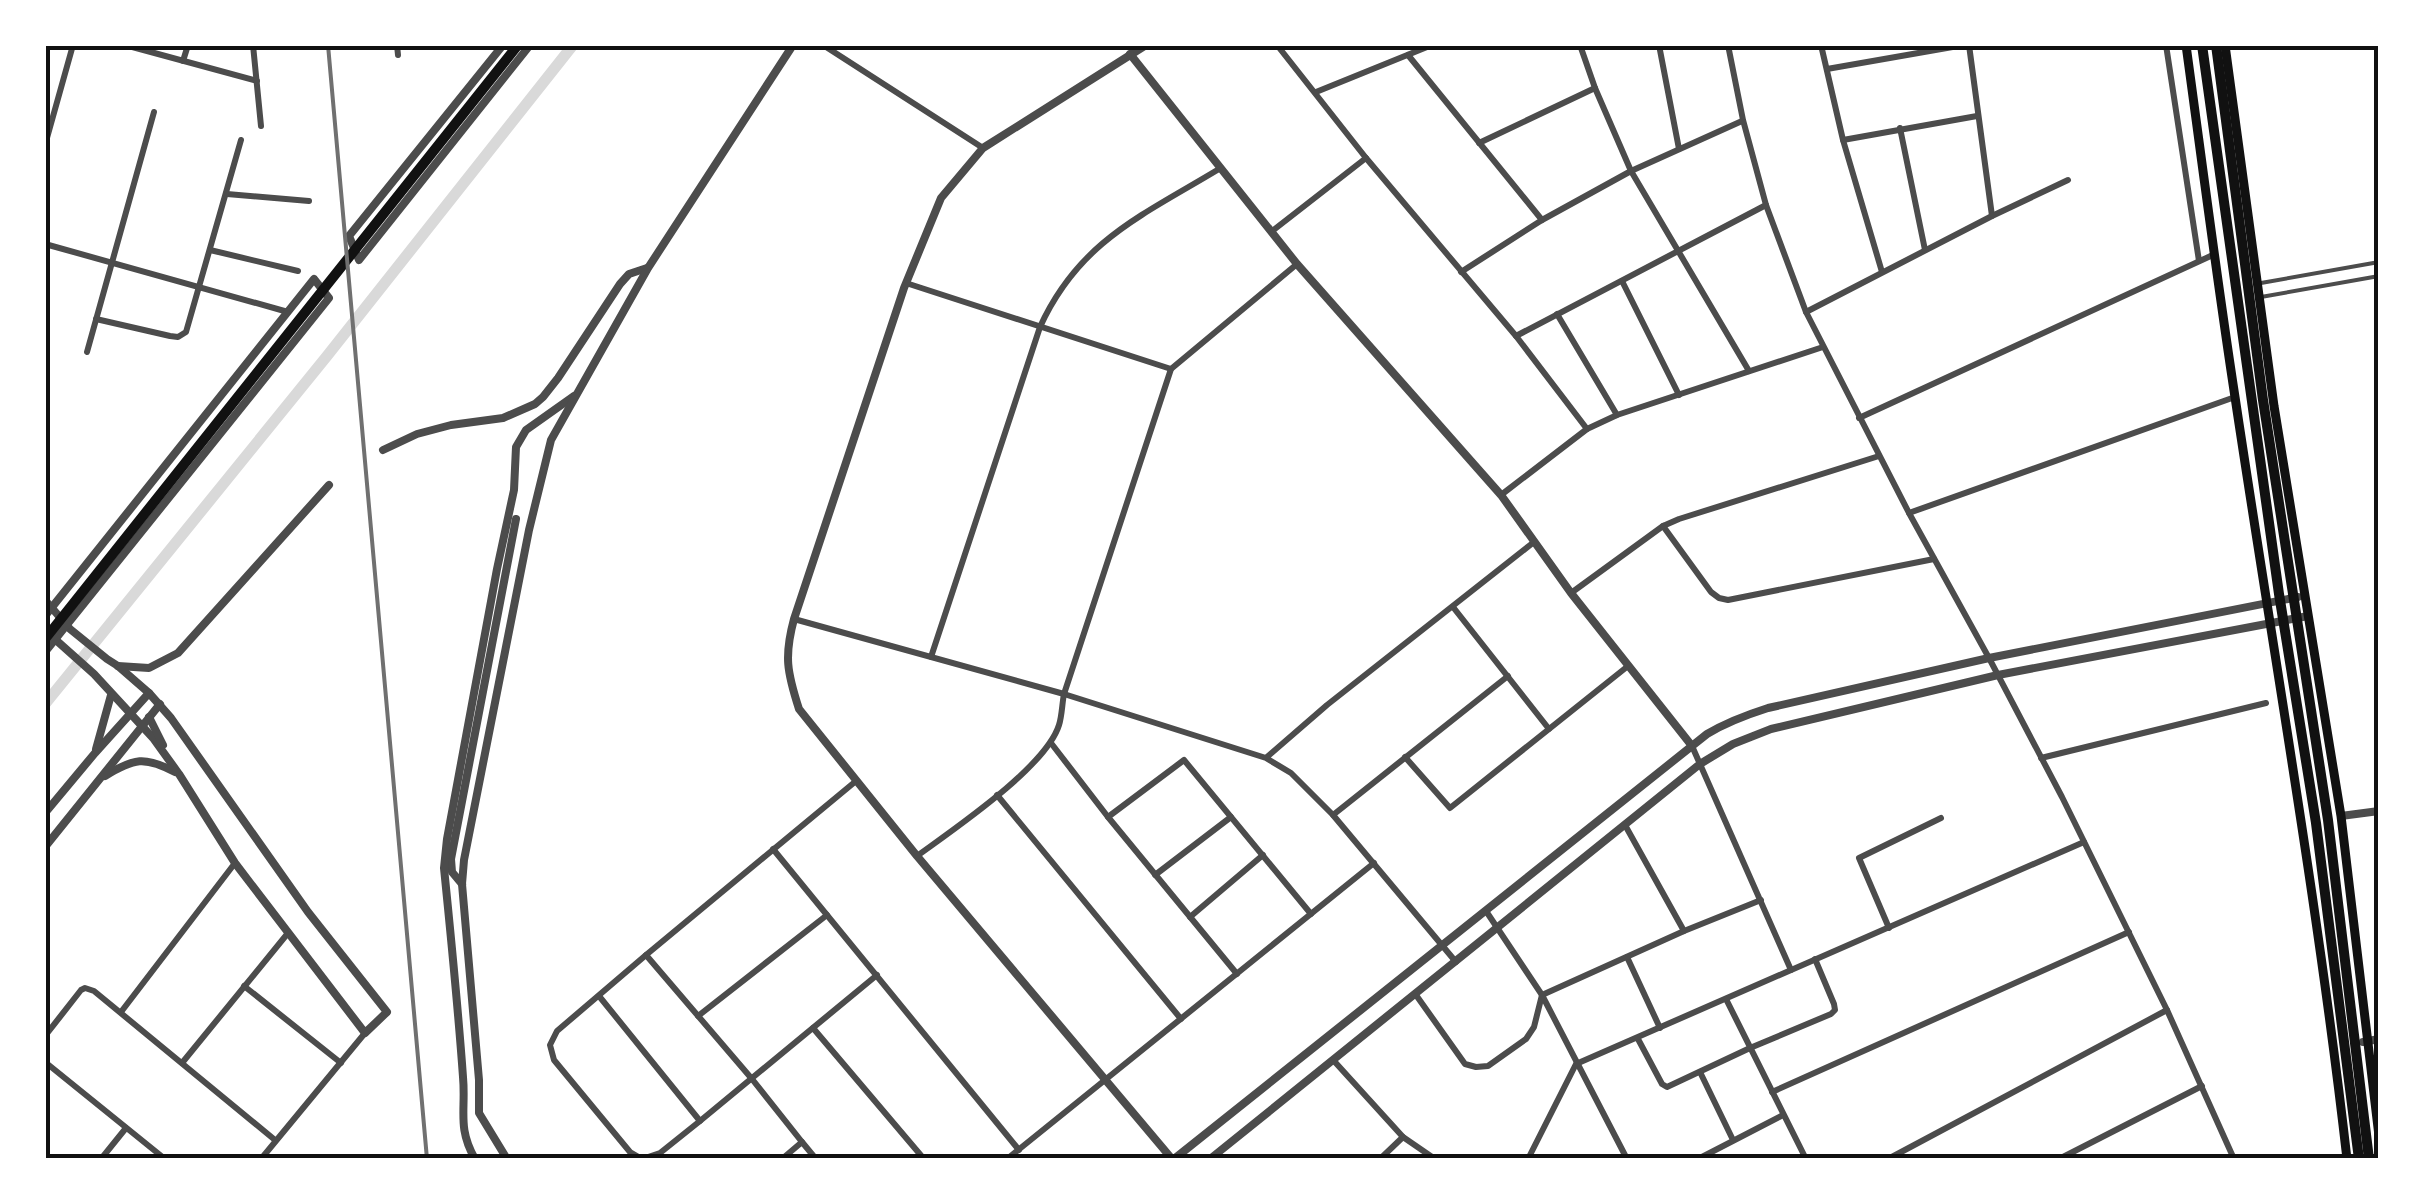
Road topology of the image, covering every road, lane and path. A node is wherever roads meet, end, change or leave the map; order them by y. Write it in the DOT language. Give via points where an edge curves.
graph roads {
  1 [pos="73,45"];
  2 [pos="125,45"];
  3 [pos="188,45"];
  4 [pos="253,45"];
  5 [pos="396,45"];
  6 [pos="503,45"];
  7 [pos="518,45"];
  8 [pos="530,45"];
  9 [pos="793,45"];
  10 [pos="823,45"];
  11 [pos="1146,45"];
  12 [pos="1277,45"];
  13 [pos="1432,45"];
  14 [pos="1580,45"];
  15 [pos="1659,45"];
  16 [pos="1728,45"];
  17 [pos="1821,45"];
  18 [pos="1967,45"];
  19 [pos="2166,45"];
  20 [pos="2186,45"];
  21 [pos="2202,45"];
  22 [pos="2216,45"];
  23 [pos="2225,45"];
  24 [pos="1946,47"];
  25 [pos="1130,54"];
  26 [pos="398,55"];
  27 [pos="1408,55"];
  28 [pos="184,61"];
  29 [pos="1826,69"];
  30 [pos="257,81"];
  31 [pos="1595,88"];
  32 [pos="1316,92"];
  33 [pos="154,112"];
  34 [pos="49,115"];
  35 [pos="1978,116"];
  36 [pos="1743,120"];
  37 [pos="262,126"];
  38 [pos="1900,128"];
  39 [pos="241,140"];
  40 [pos="1843,140"];
  41 [pos="1479,142"];
  42 [pos="45,145"];
  43 [pos="983,148"];
  44 [pos="1680,149"];
  45 [pos="1366,158"];
  46 [pos="1220,169"];
  47 [pos="1631,171"];
  48 [pos="2068,180"];
  49 [pos="227,194"];
  50 [pos="310,200"];
  51 [pos="1766,205"];
  52 [pos="1992,216"];
  53 [pos="1542,220"];
  54 [pos="1270,232"];
  55 [pos="45,244"];
  56 [pos="210,250"];
  57 [pos="1678,250"];
  58 [pos="1925,250"];
  59 [pos="2215,254"];
  60 [pos="2199,261"];
  61 [pos="111,262"];
  62 [pos="2379,262"];
  63 [pos="1297,264"];
  64 [pos="648,268"];
  65 [pos="298,271"];
  66 [pos="1461,272"];
  67 [pos="1882,272"];
  68 [pos="2379,276"];
  69 [pos="906,282"];
  70 [pos="1622,282"];
  71 [pos="2257,284"];
  72 [pos="200,287"];
  73 [pos="2258,297"];
  74 [pos="288,312"];
  75 [pos="1806,312"];
  76 [pos="1557,314"];
  77 [pos="96,319"];
  78 [pos="1040,327"];
  79 [pos="1516,336"];
  80 [pos="1823,346"];
  81 [pos="87,352"];
  82 [pos="1171,369"];
  83 [pos="1749,371"];
  84 [pos="578,394"];
  85 [pos="1679,395"];
  86 [pos="2235,397"];
  87 [pos="1617,415"];
  88 [pos="1860,418"];
  89 [pos="1588,430"];
  90 [pos="383,450"];
  91 [pos="1879,456"];
  92 [pos="329,485"];
  93 [pos="1501,494"];
  94 [pos="1908,514"];
  95 [pos="516,519"];
  96 [pos="1662,526"];
  97 [pos="1534,542"];
  98 [pos="1934,559"];
  99 [pos="1572,592"];
  100 [pos="2305,596"];
  101 [pos="2268,602"];
  102 [pos="48,604"];
  103 [pos="1453,607"];
  104 [pos="45,616"];
  105 [pos="2308,616"];
  106 [pos="794,619"];
  107 [pos="2270,623"];
  108 [pos="45,626"];
  109 [pos="68,628"];
  110 [pos="52,640"];
  111 [pos="45,652"];
  112 [pos="931,657"];
  113 [pos="1990,658"];
  114 [pos="118,666"];
  115 [pos="1628,666"];
  116 [pos="1998,675"];
  117 [pos="1508,676"];
  118 [pos="149,693"];
  119 [pos="111,694"];
  120 [pos="1064,694"];
  121 [pos="2266,703"];
  122 [pos="160,704"];
  123 [pos="130,714"];
  124 [pos="149,717"];
  125 [pos="141,726"];
  126 [pos="1549,729"];
  127 [pos="1050,742"];
  128 [pos="1692,746"];
  129 [pos="95,753"];
  130 [pos="171,756"];
  131 [pos="1405,757"];
  132 [pos="1266,758"];
  133 [pos="2041,758"];
  134 [pos="1700,764"];
  135 [pos="179,774"];
  136 [pos="98,780"];
  137 [pos="856,781"];
  138 [pos="998,795"];
  139 [pos="2379,811"];
  140 [pos="45,813"];
  141 [pos="1333,814"];
  142 [pos="1231,816"];
  143 [pos="2342,816"];
  144 [pos="1108,817"];
  145 [pos="1940,818"];
  146 [pos="1625,826"];
  147 [pos="2084,842"];
  148 [pos="45,848"];
  149 [pos="772,849"];
  150 [pos="918,856"];
  151 [pos="1263,856"];
  152 [pos="235,863"];
  153 [pos="1374,863"];
  154 [pos="1156,875"];
  155 [pos="462,884"];
  156 [pos="1761,900"];
  157 [pos="1486,911"];
  158 [pos="1311,914"];
  159 [pos="827,915"];
  160 [pos="1190,917"];
  161 [pos="1497,928"];
  162 [pos="1889,928"];
  163 [pos="1684,931"];
  164 [pos="2129,932"];
  165 [pos="288,933"];
  166 [pos="1442,946"];
  167 [pos="646,955"];
  168 [pos="1627,957"];
  169 [pos="1816,959"];
  170 [pos="1456,962"];
  171 [pos="1790,970"];
  172 [pos="1237,974"];
  173 [pos="876,976"];
  174 [pos="244,986"];
  175 [pos="1416,995"];
  176 [pos="1542,995"];
  177 [pos="600,996"];
  178 [pos="1726,999"];
  179 [pos="2167,1010"];
  180 [pos="121,1012"];
  181 [pos="698,1016"];
  182 [pos="1181,1019"];
  183 [pos="813,1028"];
  184 [pos="1660,1029"];
  185 [pos="2350,1032"];
  186 [pos="365,1033"];
  187 [pos="45,1036"];
  188 [pos="1638,1039"];
  189 [pos="2379,1039"];
  190 [pos="2366,1041"];
  191 [pos="1750,1048"];
  192 [pos="2334,1048"];
  193 [pos="1334,1061"];
  194 [pos="2352,1061"];
  195 [pos="45,1062"];
  196 [pos="340,1062"];
  197 [pos="182,1063"];
  198 [pos="1576,1064"];
  199 [pos="1700,1072"];
  200 [pos="1106,1078"];
  201 [pos="752,1079"];
  202 [pos="464,1080"];
  203 [pos="479,1080"];
  204 [pos="2202,1086"];
  205 [pos="1772,1092"];
  206 [pos="1784,1115"];
  207 [pos="700,1121"];
  208 [pos="126,1128"];
  209 [pos="2379,1136"];
  210 [pos="1404,1137"];
  211 [pos="275,1140"];
  212 [pos="1733,1140"];
  213 [pos="802,1142"];
  214 [pos="1019,1150"];
  215 [pos="2233,1156"];
  216 [pos="101,1159"];
  217 [pos="165,1159"];
  218 [pos="261,1159"];
  219 [pos="475,1159"];
  220 [pos="507,1159"];
  221 [pos="782,1159"];
  222 [pos="816,1159"];
  223 [pos="924,1159"];
  224 [pos="1007,1159"];
  225 [pos="1173,1159"];
  226 [pos="1210,1159"];
  227 [pos="1380,1159"];
  228 [pos="1433,1159"];
  229 [pos="1528,1159"];
  230 [pos="1627,1159"];
  231 [pos="1698,1159"];
  232 [pos="1806,1159"];
  233 [pos="1888,1159"];
  234 [pos="2059,1159"];
  235 [pos="2220,1159"];
  236 [pos="2347,1159"];
  237 [pos="2359,1159"];
  238 [pos="2369,1159"];
  1 -- 34 [label="street"];
  2 -- 28 [label="street"];
  3 -- 28 [label="street"];
  4 -- 30 [label="street"];
  5 -- 26 [label="street"];
  6 -- 8 [label="street" via="349,236 359,260"];
  7 -- 110 [label="main road"];
  9 -- 64 [label="street"];
  10 -- 43 [label="street"];
  11 -- 25 [label="street"];
  12 -- 32 [label="street"];
  13 -- 27 [label="street"];
  14 -- 31 [label="street"];
  15 -- 44 [label="street"];
  16 -- 36 [label="street"];
  17 -- 29 [label="street"];
  18 -- 24 [label="street"];
  18 -- 35 [label="street"];
  19 -- 60 [label="street"];
  20 -- 59 [label="main road"];
  21 -- 185 [label="main road" via="2279,594"];
  22 -- 185 [label="main road" via="2328,820"];
  23 -- 71 [label="main road"];
  24 -- 29 [label="street"];
  25 -- 43 [label="street"];
  25 -- 46 [label="street"];
  27 -- 32 [label="street"];
  27 -- 41 [label="street"];
  28 -- 30 [label="street"];
  29 -- 40 [label="street"];
  30 -- 37 [label="street"];
  31 -- 41 [label="street"];
  31 -- 47 [label="street"];
  32 -- 45 [label="street"];
  33 -- 61 [label="street"];
  34 -- 42 [label="street"];
  35 -- 38 [label="street"];
  35 -- 52 [label="street"];
  36 -- 44 [label="street"];
  36 -- 51 [label="street"];
  38 -- 40 [label="street"];
  38 -- 58 [label="street"];
  39 -- 49 [label="street"];
  40 -- 67 [label="street"];
  41 -- 53 [label="street"];
  43 -- 69 [label="street" via="942,198"];
  44 -- 47 [label="street"];
  45 -- 54 [label="street"];
  45 -- 66 [label="street"];
  46 -- 54 [label="street"];
  46 -- 78 [label="street" via="1106,239 1068,278"];
  47 -- 53 [label="street"];
  47 -- 57 [label="street"];
  48 -- 52 [label="street"];
  49 -- 50 [label="street"];
  49 -- 56 [label="street"];
  51 -- 57 [label="street"];
  51 -- 75 [label="street"];
  52 -- 58 [label="street"];
  53 -- 66 [label="street"];
  54 -- 63 [label="street"];
  55 -- 61 [label="street"];
  56 -- 65 [label="street"];
  56 -- 72 [label="street"];
  57 -- 70 [label="street"];
  57 -- 83 [label="street"];
  58 -- 67 [label="street"];
  59 -- 60 [label="street"];
  59 -- 86 [label="main road"];
  60 -- 88 [label="street"];
  61 -- 72 [label="street"];
  61 -- 77 [label="street"];
  62 -- 71 [label="lane"];
  63 -- 82 [label="street"];
  63 -- 93 [label="street"];
  64 -- 84 [label="street"];
  64 -- 90 [label="street" via="620,284 535,404 503,418 417,434"];
  66 -- 79 [label="street"];
  67 -- 75 [label="street"];
  68 -- 73 [label="lane"];
  69 -- 78 [label="street"];
  69 -- 106 [label="street"];
  70 -- 76 [label="street"];
  70 -- 85 [label="street"];
  71 -- 73 [label="main road"];
  72 -- 74 [label="street"];
  72 -- 77 [label="street" via="186,332 178,337"];
  73 -- 100 [label="main road"];
  74 -- 102 [label="street"];
  74 -- 109 [label="street" via="314,280 329,298"];
  75 -- 80 [label="street"];
  76 -- 79 [label="street"];
  76 -- 87 [label="street"];
  77 -- 81 [label="street"];
  78 -- 82 [label="street"];
  78 -- 112 [label="street"];
  79 -- 89 [label="street"];
  80 -- 83 [label="street"];
  80 -- 88 [label="street"];
  82 -- 120 [label="street"];
  83 -- 85 [label="street"];
  84 -- 155 [label="street" via="552,440 529,530"];
  84 -- 202 [label="street" via="526,430 516,447 514,490 452,804 444,868"];
  85 -- 87 [label="street"];
  86 -- 94 [label="street"];
  86 -- 101 [label="main road"];
  87 -- 89 [label="street"];
  88 -- 91 [label="street"];
  89 -- 93 [label="street"];
  91 -- 94 [label="street"];
  91 -- 96 [label="street"];
  92 -- 114 [label="street" via="178,653 148,668"];
  93 -- 97 [label="street"];
  94 -- 98 [label="street"];
  95 -- 155 [label="street" via="451,859"];
  96 -- 98 [label="street" via="1710,592 1728,600"];
  96 -- 99 [label="street"];
  97 -- 99 [label="street"];
  97 -- 103 [label="street"];
  98 -- 113 [label="street"];
  99 -- 115 [label="street"];
  100 -- 101 [label="street"];
  100 -- 105 [label="main road"];
  101 -- 107 [label="main road"];
  101 -- 113 [label="street"];
  102 -- 104 [label="street"];
  102 -- 109 [label="street"];
  103 -- 117 [label="street"];
  103 -- 132 [label="street"];
  105 -- 107 [label="street"];
  105 -- 143 [label="main road"];
  106 -- 112 [label="street"];
  106 -- 137 [label="street" via="786,660 799,708"];
  107 -- 116 [label="street"];
  107 -- 192 [label="main road"];
  108 -- 110 [label="street"];
  109 -- 110 [label="street"];
  109 -- 114 [label="street"];
  110 -- 111 [label="street"];
  110 -- 119 [label="street"];
  112 -- 120 [label="street"];
  113 -- 116 [label="street"];
  113 -- 128 [label="street" via="1768,708 1722,725"];
  114 -- 118 [label="street"];
  115 -- 126 [label="street"];
  115 -- 128 [label="street"];
  116 -- 133 [label="street"];
  116 -- 134 [label="street" via="1772,729"];
  117 -- 126 [label="street"];
  117 -- 131 [label="street"];
  118 -- 122 [label="street"];
  118 -- 123 [label="street"];
  119 -- 123 [label="street"];
  119 -- 129 [label="street"];
  120 -- 127 [label="street"];
  120 -- 132 [label="street"];
  121 -- 133 [label="street"];
  122 -- 124 [label="street"];
  122 -- 186 [label="street" via="387,1012"];
  123 -- 125 [label="street"];
  123 -- 129 [label="street"];
  124 -- 125 [label="street"];
  124 -- 130 [label="street"];
  125 -- 135 [label="street"];
  125 -- 136 [label="street"];
  126 -- 131 [label="street" via="1450,808"];
  127 -- 138 [label="street"];
  127 -- 144 [label="street"];
  128 -- 134 [label="street"];
  128 -- 157 [label="street"];
  129 -- 140 [label="street"];
  131 -- 141 [label="street"];
  132 -- 141 [label="street" via="1291,772"];
  133 -- 147 [label="street"];
  134 -- 146 [label="street"];
  134 -- 156 [label="street"];
  135 -- 136 [label="street" via="143,759"];
  135 -- 152 [label="street"];
  136 -- 148 [label="street"];
  137 -- 149 [label="street"];
  137 -- 150 [label="street"];
  138 -- 150 [label="street"];
  138 -- 182 [label="street"];
  139 -- 143 [label="street"];
  141 -- 153 [label="street"];
  142 -- 144 [label="street" via="1184,760"];
  142 -- 151 [label="street"];
  142 -- 154 [label="street"];
  143 -- 190 [label="main road"];
  144 -- 154 [label="street"];
  145 -- 162 [label="street" via="1859,858"];
  146 -- 161 [label="street"];
  146 -- 163 [label="street"];
  147 -- 162 [label="street"];
  147 -- 164 [label="street"];
  149 -- 159 [label="street"];
  149 -- 167 [label="street"];
  150 -- 200 [label="street"];
  151 -- 158 [label="street"];
  151 -- 160 [label="street"];
  152 -- 165 [label="street"];
  152 -- 180 [label="street"];
  153 -- 158 [label="street"];
  153 -- 166 [label="street"];
  154 -- 160 [label="street"];
  155 -- 203 [label="street"];
  156 -- 163 [label="street"];
  156 -- 171 [label="street"];
  157 -- 161 [label="street"];
  157 -- 166 [label="street"];
  158 -- 172 [label="street"];
  159 -- 173 [label="street"];
  159 -- 181 [label="street"];
  160 -- 172 [label="street"];
  161 -- 170 [label="street"];
  161 -- 176 [label="street"];
  162 -- 169 [label="street"];
  163 -- 168 [label="street"];
  164 -- 179 [label="street"];
  164 -- 205 [label="street"];
  165 -- 174 [label="street"];
  165 -- 186 [label="street"];
  166 -- 170 [label="street"];
  166 -- 225 [label="street"];
  167 -- 177 [label="street"];
  167 -- 181 [label="street"];
  168 -- 176 [label="street"];
  168 -- 184 [label="street"];
  169 -- 171 [label="street"];
  169 -- 191 [label="street" via="1834,1010"];
  170 -- 175 [label="street"];
  171 -- 178 [label="street"];
  172 -- 182 [label="street"];
  173 -- 183 [label="street"];
  173 -- 214 [label="street"];
  174 -- 196 [label="street"];
  174 -- 197 [label="street"];
  175 -- 176 [label="street" via="1465,1064 1476,1068 1526,1039"];
  175 -- 193 [label="street"];
  176 -- 198 [label="street"];
  177 -- 207 [label="street"];
  177 -- 207 [label="street" via="557,1031 550,1045 554,1060 642,1159"];
  178 -- 184 [label="street"];
  178 -- 191 [label="street"];
  179 -- 204 [label="street"];
  179 -- 233 [label="street"];
  180 -- 187 [label="street" via="85,988"];
  180 -- 197 [label="street"];
  181 -- 201 [label="street"];
  182 -- 200 [label="street"];
  183 -- 201 [label="street"];
  183 -- 223 [label="street"];
  184 -- 188 [label="street"];
  185 -- 194 [label="main road"];
  186 -- 196 [label="street"];
  188 -- 198 [label="street"];
  188 -- 199 [label="street" via="1664,1086"];
  189 -- 190 [label="street"];
  190 -- 192 [label="street"];
  190 -- 209 [label="main road"];
  191 -- 199 [label="street"];
  191 -- 205 [label="street"];
  192 -- 236 [label="main road"];
  193 -- 210 [label="street"];
  193 -- 226 [label="street"];
  194 -- 237 [label="main road"];
  194 -- 238 [label="main road"];
  195 -- 208 [label="street"];
  196 -- 211 [label="street"];
  197 -- 211 [label="street"];
  198 -- 229 [label="street"];
  198 -- 230 [label="street"];
  199 -- 212 [label="street"];
  200 -- 214 [label="street"];
  200 -- 225 [label="street"];
  201 -- 207 [label="street"];
  201 -- 213 [label="street"];
  202 -- 203 [label="street"];
  202 -- 219 [label="street" via="462,1128"];
  203 -- 220 [label="street" via="479,1113"];
  204 -- 215 [label="street"];
  204 -- 234 [label="street"];
  205 -- 206 [label="street"];
  206 -- 212 [label="street"];
  206 -- 232 [label="street"];
  208 -- 216 [label="street"];
  208 -- 217 [label="street"];
  210 -- 227 [label="street"];
  210 -- 228 [label="street"];
  211 -- 218 [label="street"];
  212 -- 231 [label="street"];
  213 -- 221 [label="street"];
  213 -- 222 [label="street"];
  214 -- 224 [label="street"];
  215 -- 235 [label="street"];
}
